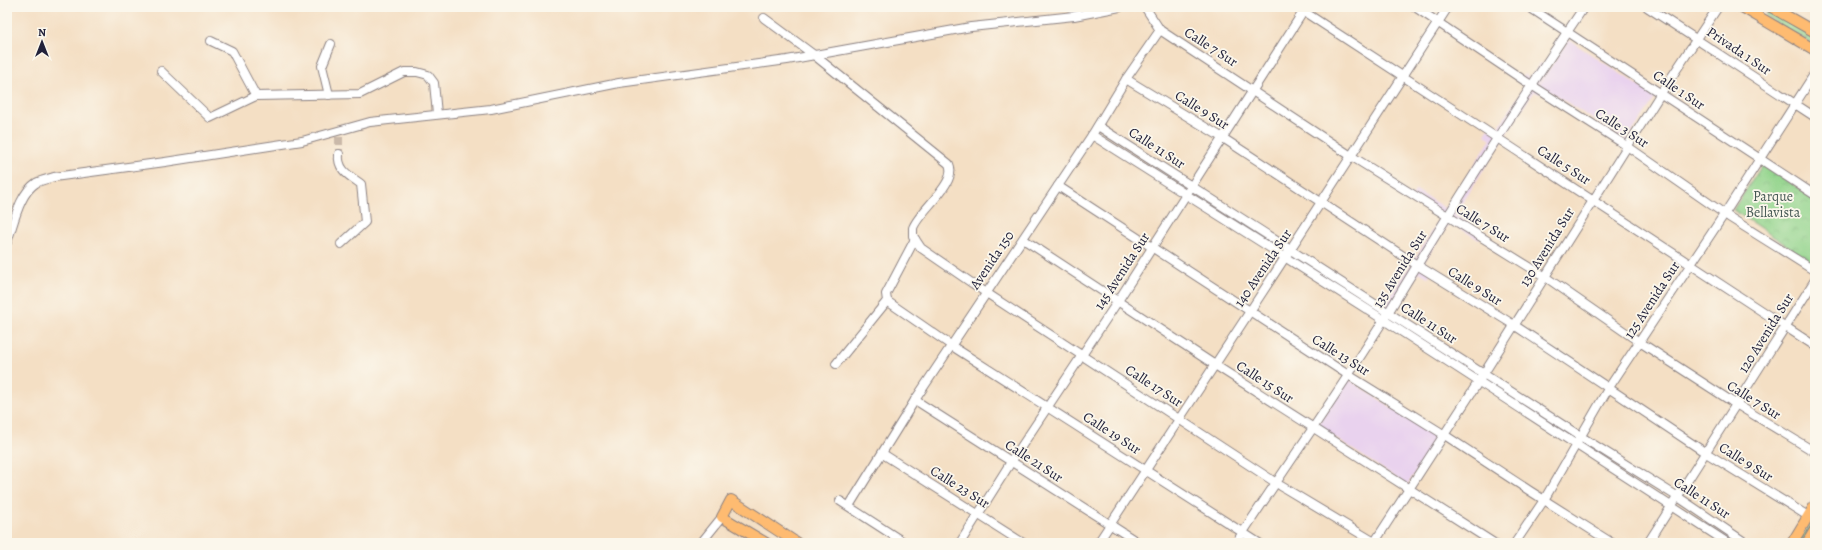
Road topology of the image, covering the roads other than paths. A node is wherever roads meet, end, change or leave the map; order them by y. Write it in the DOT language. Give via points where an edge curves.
graph roads {
  1 [pos="1120,7"];
  2 [pos="1146,7"];
  3 [pos="1415,7"];
  4 [pos="1448,7"];
  5 [pos="1529,7"];
  6 [pos="1584,7"];
  7 [pos="1647,7"];
  8 [pos="1718,7"];
  9 [pos="1742,7"];
  10 [pos="1771,7"];
  11 [pos="1300,10"];
  12 [pos="764,18"];
  13 [pos="1763,19"];
  14 [pos="1438,22"];
  15 [pos="1160,30"];
  16 [pos="1567,32"];
  17 [pos="1815,32"];
  18 [pos="1698,39"];
  19 [pos="211,41"];
  20 [pos="331,44"];
  21 [pos="1815,50"];
  22 [pos="814,55"];
  23 [pos="161,71"];
  24 [pos="1815,73"];
  25 [pos="1403,76"];
  26 [pos="1126,79"];
  27 [pos="1532,85"];
  28 [pos="1252,90"];
  29 [pos="1661,93"];
  30 [pos="329,95"];
  31 [pos="256,96"];
  32 [pos="1795,104"];
  33 [pos="437,114"];
  34 [pos="1815,117"];
  35 [pos="1098,126"];
  36 [pos="1092,135"];
  37 [pos="1223,138"];
  38 [pos="1497,138"];
  39 [pos="1627,146"];
  40 [pos="339,154"];
  41 [pos="1351,156"];
  42 [pos="1760,159"];
  43 [pos="1058,186"];
  44 [pos="1192,187"];
  45 [pos="1187,194"];
  46 [pos="1815,195"];
  47 [pos="1592,199"];
  48 [pos="1322,204"];
  49 [pos="1725,213"];
  50 [pos="1448,217"];
  51 [pos="915,239"];
  52 [pos="1023,239"];
  53 [pos="7,242"];
  54 [pos="341,244"];
  55 [pos="1152,248"];
  56 [pos="1292,250"];
  57 [pos="1286,259"];
  58 [pos="1417,265"];
  59 [pos="1690,265"];
  60 [pos="1815,271"];
  61 [pos="1544,276"];
  62 [pos="1815,280"];
  63 [pos="986,292"];
  64 [pos="887,301"];
  65 [pos="1118,301"];
  66 [pos="1250,311"];
  67 [pos="1388,312"];
  68 [pos="1383,320"];
  69 [pos="1514,325"];
  70 [pos="1785,327"];
  71 [pos="1640,342"];
  72 [pos="952,345"];
  73 [pos="1815,346"];
  74 [pos="1082,355"];
  75 [pos="836,364"];
  76 [pos="1215,365"];
  77 [pos="1484,373"];
  78 [pos="1348,375"];
  79 [pos="1478,381"];
  80 [pos="1608,389"];
  81 [pos="915,400"];
  82 [pos="1736,404"];
  83 [pos="1047,407"];
  84 [pos="1180,418"];
  85 [pos="1313,428"];
  86 [pos="1444,434"];
  87 [pos="1580,436"];
  88 [pos="1574,445"];
  89 [pos="1706,452"];
  90 [pos="1815,452"];
  91 [pos="883,454"];
  92 [pos="1011,462"];
  93 [pos="1146,470"];
  94 [pos="1277,482"];
  95 [pos="1409,489"];
  96 [pos="1678,497"];
  97 [pos="1544,500"];
  98 [pos="840,501"];
  99 [pos="1815,505"];
  100 [pos="849,506"];
  101 [pos="1672,506"];
  102 [pos="980,514"];
  103 [pos="1808,516"];
  104 [pos="722,517"];
  105 [pos="1110,525"];
  106 [pos="1815,530"];
  107 [pos="1243,533"];
  108 [pos="701,543"];
  109 [pos="766,543"];
  110 [pos="797,543"];
  111 [pos="906,543"];
  112 [pos="960,543"];
  113 [pos="1023,543"];
  114 [pos="1098,543"];
  115 [pos="1139,543"];
  116 [pos="1236,543"];
  117 [pos="1259,543"];
  118 [pos="1375,543"];
  119 [pos="1494,543"];
  120 [pos="1515,543"];
  121 [pos="1612,543"];
  122 [pos="1648,543"];
  123 [pos="1728,543"];
  124 [pos="1746,543"];
  125 [pos="1792,543"];
  126 [pos="1807,543"];
  1 -- 22 [label="street" via="1074,16 971,27"];
  2 -- 15 [label="street, Calle 7 Sur"];
  3 -- 14 [label="street, Calle 3 Sur"];
  4 -- 14 [label="street, 140 Avenida Sur"];
  5 -- 16 [label="street, Calle 1 Sur"];
  6 -- 16 [label="street, 135 Avenida Sur"];
  7 -- 18 [label="street, Privada 1 Sur"];
  8 -- 18 [label="street, 130 Avenida Sur"];
  9 -- 13 [label="main road"];
  10 -- 13 [label="main road" via="1764,11"];
  10 -- 17 [label="main road"];
  11 -- 25 [label="street, Calle 5 Sur"];
  11 -- 28 [label="street, 145 Avenida Sur"];
  12 -- 22 [label="street"];
  13 -- 21 [label="main road"];
  14 -- 25 [label="street, 140 Avenida Sur"];
  14 -- 27 [label="street, Calle 3 Sur"];
  15 -- 26 [label="street, Avenida 150"];
  15 -- 28 [label="street, Calle 7 Sur"];
  16 -- 27 [label="street, 135 Avenida Sur"];
  16 -- 29 [label="street, Calle 1 Sur"];
  18 -- 29 [label="street, 130 Avenida Sur"];
  18 -- 32 [label="street, Privada 1 Sur"];
  19 -- 31 [label="street" via="232,51"];
  20 -- 30 [label="street" via="322,66"];
  22 -- 33 [label="street" via="619,83 490,109"];
  22 -- 51 [label="street" via="949,164 951,172 948,181 914,224 912,232"];
  23 -- 31 [label="street" via="210,118"];
  24 -- 32 [label="street, 125 Avenida Sur"];
  25 -- 38 [label="street, Calle 5 Sur"];
  25 -- 41 [label="street, 140 Avenida Sur"];
  26 -- 35 [label="street, Avenida 150"];
  26 -- 37 [label="street, Calle 9 Sur"];
  27 -- 38 [label="street, 135 Avenida Sur"];
  27 -- 39 [label="street, Calle 3 Sur"];
  28 -- 37 [label="street, 145 Avenida Sur"];
  28 -- 41 [label="street, Calle 7 Sur"];
  29 -- 39 [label="street, 130 Avenida Sur"];
  29 -- 42 [label="street, Calle 1 Sur"];
  30 -- 31 [label="street"];
  30 -- 33 [label="street" via="360,94 404,72 417,72 428,75 434,83"];
  32 -- 34 [label="street, Privada 1 Sur"];
  32 -- 42 [label="street, 125 Avenida Sur"];
  33 -- 53 [label="street" via="370,122 339,133 302,141 48,178 37,182 28,190"];
  35 -- 36 [label="street, Avenida 150"];
  35 -- 44 [label="street, Calle 11 Sur"];
  36 -- 43 [label="street, Avenida 150"];
  36 -- 45 [label="street, Calle 11 Sur"];
  37 -- 44 [label="street, 145 Avenida Sur"];
  37 -- 48 [label="street, Calle 9 Sur"];
  38 -- 47 [label="street, Calle 5 Sur"];
  38 -- 50 [label="street, 135 Avenida Sur"];
  39 -- 47 [label="street, 130 Avenida Sur"];
  39 -- 49 [label="street, Calle 3 Sur"];
  40 -- 54 [label="street" via="338,161 344,172 361,184 365,222"];
  41 -- 48 [label="street, 140 Avenida Sur"];
  41 -- 50 [label="street, Calle 7 Sur"];
  42 -- 46 [label="street, Calle 1 Sur"];
  42 -- 49 [label="street, 125 Avenida Sur"];
  43 -- 52 [label="street, Avenida 150"];
  43 -- 55 [label="street, Calle 13 Sur"];
  44 -- 45 [label="street, 145 Avenida Sur"];
  44 -- 56 [label="street, Calle 11 Sur"];
  45 -- 55 [label="street, 145 Avenida Sur"];
  45 -- 57 [label="street, Calle 11 Sur"];
  47 -- 59 [label="street, Calle 5 Sur"];
  47 -- 61 [label="street, 130 Avenida Sur"];
  48 -- 56 [label="street, 140 Avenida Sur"];
  48 -- 58 [label="street, Calle 9 Sur"];
  49 -- 59 [label="street, 125 Avenida Sur"];
  49 -- 60 [label="street, Calle 3 Sur"];
  50 -- 58 [label="street, 135 Avenida Sur"];
  50 -- 61 [label="street, Calle 7 Sur"];
  51 -- 63 [label="street, Calle 17 Sur" via="921,248"];
  51 -- 64 [label="street" via="886,294"];
  52 -- 63 [label="street, Avenida 150"];
  52 -- 65 [label="street, Calle 15 Sur"];
  55 -- 65 [label="street, 145 Avenida Sur"];
  55 -- 66 [label="street, Calle 13 Sur"];
  56 -- 57 [label="street, 140 Avenida Sur"];
  56 -- 67 [label="street, Calle 11 Sur"];
  57 -- 66 [label="street, 140 Avenida Sur"];
  57 -- 68 [label="street, Calle 11 Sur"];
  58 -- 67 [label="street, 135 Avenida Sur"];
  58 -- 69 [label="street, Calle 9 Sur"];
  59 -- 70 [label="street, Calle 5 Sur"];
  59 -- 71 [label="street, 125 Avenida Sur"];
  61 -- 69 [label="street, 130 Avenida Sur"];
  61 -- 71 [label="street, Calle 7 Sur"];
  62 -- 70 [label="street, 120 Avenida Sur"];
  63 -- 72 [label="street, Avenida 150"];
  63 -- 74 [label="street, Calle 17 Sur"];
  64 -- 72 [label="street"];
  64 -- 75 [label="street"];
  65 -- 74 [label="street, 145 Avenida Sur"];
  65 -- 76 [label="street, Calle 15 Sur"];
  66 -- 76 [label="street, 140 Avenida Sur"];
  66 -- 78 [label="street, Calle 13 Sur"];
  67 -- 68 [label="street, 135 Avenida Sur"];
  67 -- 77 [label="street, Calle 11 Sur"];
  68 -- 78 [label="street, 135 Avenida Sur"];
  68 -- 79 [label="street, Calle 11 Sur"];
  69 -- 77 [label="street, 130 Avenida Sur"];
  69 -- 80 [label="street, Calle 9 Sur"];
  70 -- 73 [label="street, Calle 5 Sur"];
  70 -- 82 [label="street, 120 Avenida Sur"];
  71 -- 80 [label="street, 125 Avenida Sur"];
  71 -- 82 [label="street, Calle 7 Sur"];
  72 -- 81 [label="street, Avenida 150"];
  72 -- 83 [label="street, Calle 19 Sur"];
  74 -- 83 [label="street, 145 Avenida Sur"];
  74 -- 84 [label="street, Calle 17 Sur"];
  76 -- 84 [label="street, 140 Avenida Sur"];
  76 -- 85 [label="street, Calle 15 Sur"];
  77 -- 79 [label="street, 130 Avenida Sur"];
  77 -- 87 [label="street, Calle 11 Sur"];
  78 -- 85 [label="street, 135 Avenida Sur"];
  78 -- 86 [label="street, Calle 13 Sur"];
  79 -- 86 [label="street, 130 Avenida Sur"];
  79 -- 88 [label="street, Calle 11 Sur"];
  80 -- 87 [label="street, 125 Avenida Sur"];
  80 -- 89 [label="street, Calle 9 Sur"];
  81 -- 91 [label="street, Avenida 150"];
  81 -- 92 [label="street, Calle 21 Sur"];
  82 -- 89 [label="street, 120 Avenida Sur"];
  82 -- 90 [label="street, Calle 7 Sur"];
  83 -- 92 [label="street, 145 Avenida Sur"];
  83 -- 93 [label="street, Calle 19 Sur"];
  84 -- 93 [label="street, 140 Avenida Sur"];
  84 -- 94 [label="street, Calle 17 Sur"];
  85 -- 94 [label="street, 135 Avenida Sur"];
  85 -- 95 [label="street, Calle 15 Sur"];
  86 -- 95 [label="street, 130 Avenida Sur"];
  86 -- 97 [label="street, Calle 13 Sur"];
  87 -- 88 [label="street, 125 Avenida Sur"];
  87 -- 96 [label="street, Calle 11 Sur"];
  88 -- 97 [label="street, 125 Avenida Sur"];
  88 -- 101 [label="street, Calle 11 Sur"];
  89 -- 96 [label="street, 120 Avenida Sur"];
  89 -- 103 [label="street, Calle 9 Sur"];
  91 -- 100 [label="street, Avenida 150"];
  91 -- 102 [label="street, Calle 23 Sur"];
  92 -- 102 [label="street, 145 Avenida Sur"];
  92 -- 105 [label="street, Calle 21 Sur"];
  93 -- 105 [label="street, 140 Avenida Sur"];
  93 -- 107 [label="street, Calle 19 Sur"];
  94 -- 107 [label="street, 135 Avenida Sur"];
  94 -- 118 [label="street, Calle 17 Sur"];
  95 -- 118 [label="street, 130 Avenida Sur"];
  95 -- 119 [label="street, Calle 15 Sur"];
  96 -- 101 [label="street, 120 Avenida Sur"];
  96 -- 124 [label="street, Calle 11 Sur"];
  97 -- 120 [label="street, 125 Avenida Sur"];
  97 -- 121 [label="street, Calle 13 Sur"];
  98 -- 100 [label="street"];
  99 -- 103 [label="main road"];
  100 -- 111 [label="street"];
  101 -- 122 [label="street, 120 Avenida Sur"];
  101 -- 123 [label="street, Calle 11 Sur"];
  102 -- 112 [label="street, 145 Avenida Sur"];
  102 -- 113 [label="street, Calle 23 Sur"];
  103 -- 125 [label="main road"];
  104 -- 108 [label="street"];
  104 -- 109 [label="main road"];
  104 -- 110 [label="main road" via="731,500"];
  105 -- 114 [label="street, 140 Avenida Sur"];
  105 -- 115 [label="street, Calle 21 Sur"];
  106 -- 126 [label="main road"];
  107 -- 116 [label="street, 135 Avenida Sur"];
  107 -- 117 [label="street, Calle 19 Sur"];
}
